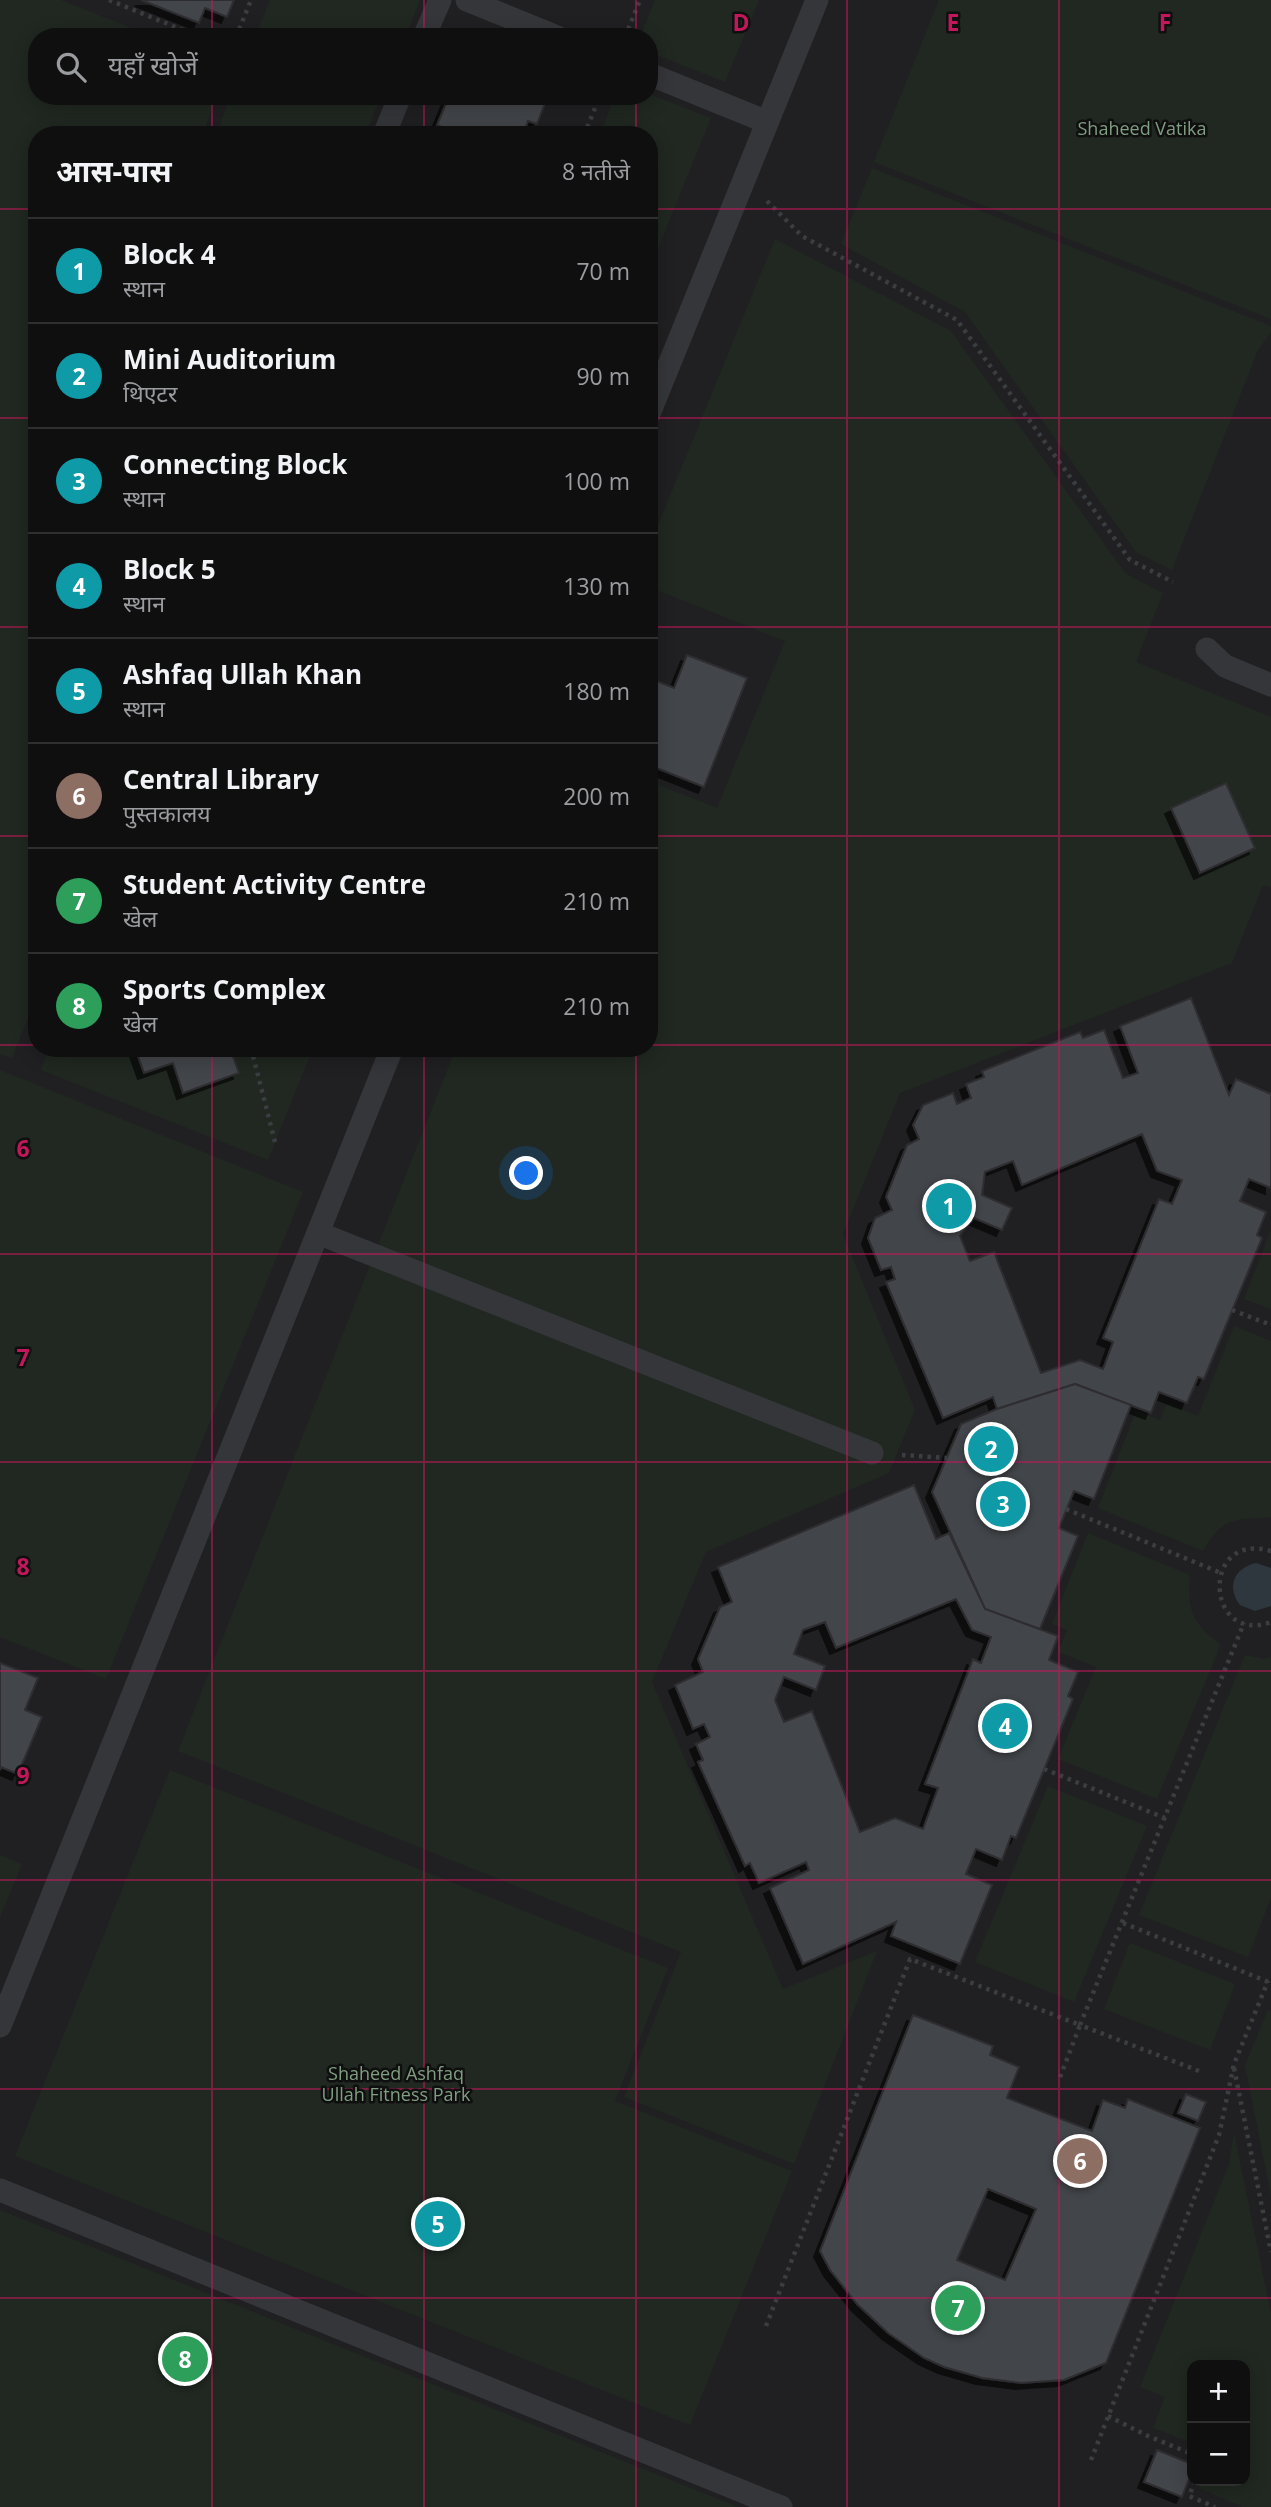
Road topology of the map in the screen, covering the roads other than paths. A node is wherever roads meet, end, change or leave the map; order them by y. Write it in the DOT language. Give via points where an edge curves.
graph roads {
  1 [pos="440,0"];
  2 [pos="467,0"];
  3 [pos="817,0"];
  4 [pos="428,28"];
  5 [pos="535,28"];
  6 [pos="658,78"];
  7 [pos="396,105"];
  8 [pos="767,122"];
  9 [pos="388,126"];
  10 [pos="658,392"];
  11 [pos="1207,649"];
  12 [pos="1271,685"];
  13 [pos="389,1057"];
  14 [pos="318,1233"];
  15 [pos="872,1453"];
  16 [pos="0,2026"];
  17 [pos="0,2190"];
  18 [pos="775,2506"];
  1 -- 4 [label="lane"];
  2 -- 5 [label="lane"];
  3 -- 8 [label="lane"];
  6 -- 8 [label="lane"];
  7 -- 9 [label="lane"];
  8 -- 10 [label="lane"];
  11 -- 12 [label="lane" via="1225,666"];
  13 -- 14 [label="lane"];
  14 -- 15 [label="lane"];
  14 -- 16 [label="lane"];
  17 -- 18 [label="lane"];
}
